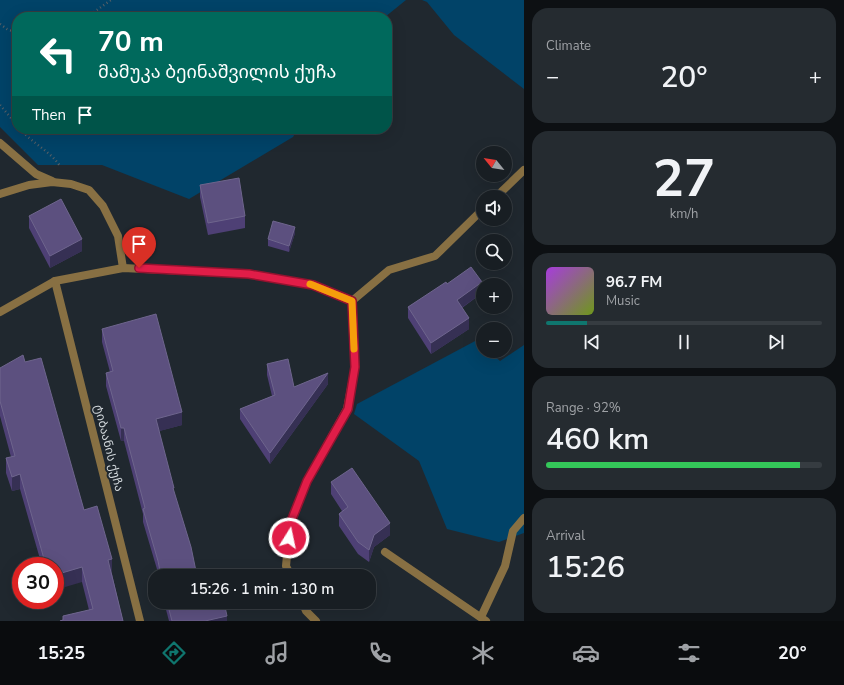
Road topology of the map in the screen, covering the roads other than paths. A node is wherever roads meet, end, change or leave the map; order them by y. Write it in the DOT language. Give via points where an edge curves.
graph roads {
  1 [pos="0,143"];
  2 [pos="524,170"];
  3 [pos="52,182"];
  4 [pos="503,190"];
  5 [pos="0,194"];
  6 [pos="476,216"];
  7 [pos="123,268"];
  8 [pos="55,281"];
  9 [pos="352,301"];
  10 [pos="0,312"];
  11 [pos="524,518"];
  12 [pos="385,552"];
  13 [pos="288,569"];
  14 [pos="305,609"];
  15 [pos="484,619"];
  16 [pos="140,621"];
  17 [pos="316,621"];
  1 -- 3 [label="street" via="36,174"];
  2 -- 4 [label="street"];
  3 -- 5 [label="street" via="29,185"];
  3 -- 7 [label="street" via="71,184 89,190 103,206 118,236"];
  6 -- 9 [label="street" via="435,256 389,270"];
  7 -- 8 [label="street"];
  7 -- 9 [label="street" via="249,274 313,285"];
  8 -- 10 [label="street"];
  8 -- 16 [label="street, ტიბაანის ქუჩა"];
  9 -- 13 [label="street" via="355,367 348,409 307,481 290,524"];
  11 -- 15 [label="street" via="513,531 505,566"];
  12 -- 15 [label="street"];
  14 -- 17 [label="street"];
}
